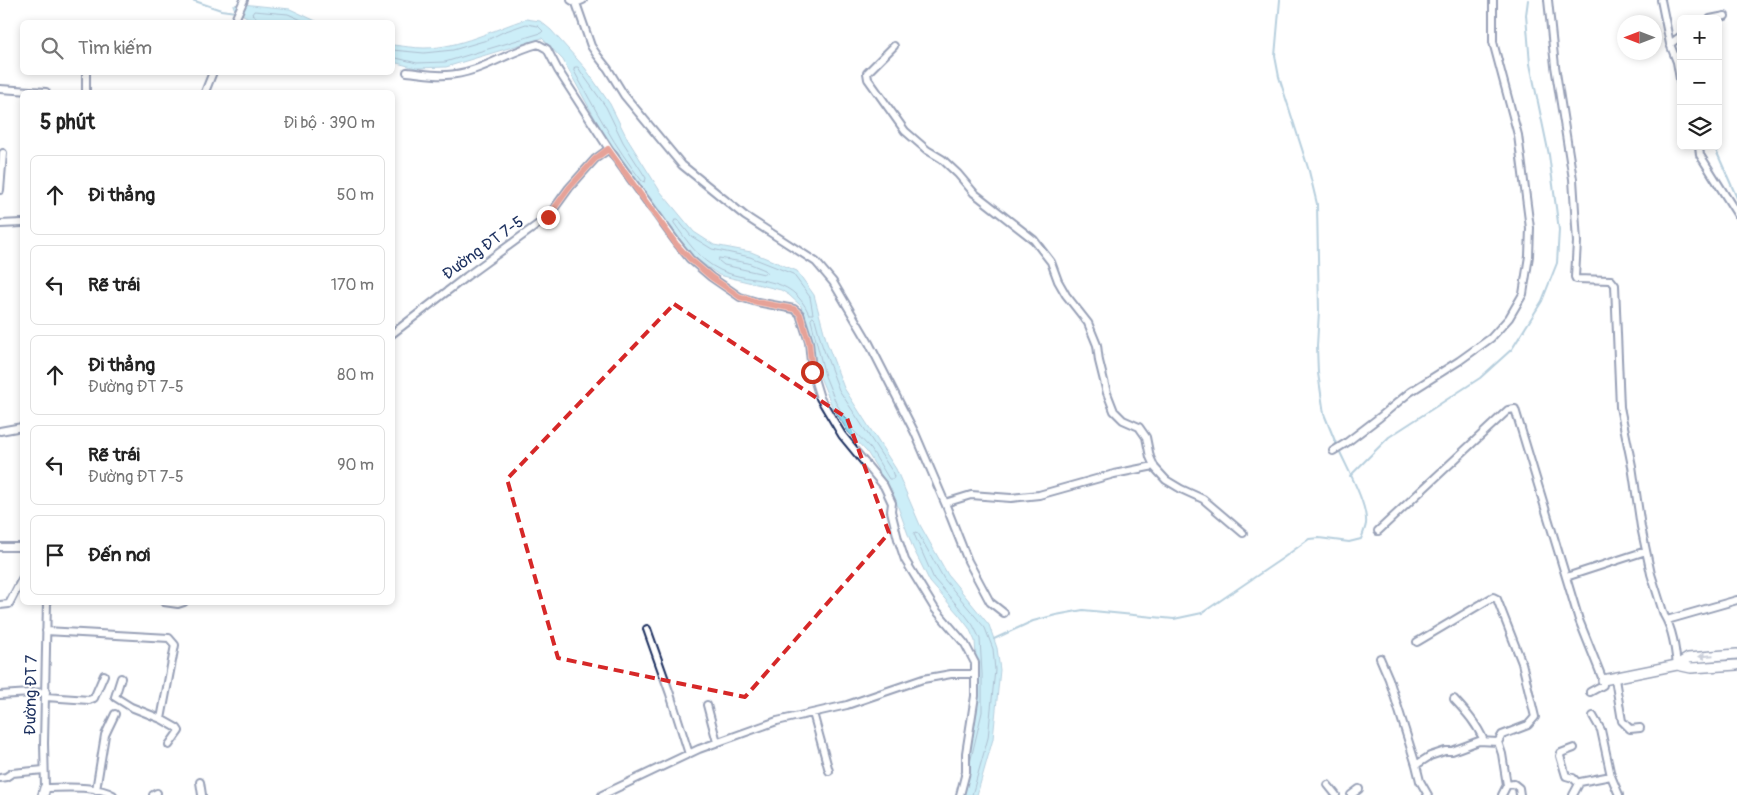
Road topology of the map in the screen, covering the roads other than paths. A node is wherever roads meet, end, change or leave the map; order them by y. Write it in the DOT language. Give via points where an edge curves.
graph roads {
  1 [pos="244,0"];
  2 [pos="583,0"];
  3 [pos="1492,0"];
  4 [pos="1548,0"];
  5 [pos="1661,0"];
  6 [pos="574,2"];
  7 [pos="1725,16"];
  8 [pos="1722,17"];
  9 [pos="235,20"];
  10 [pos="1677,39"];
  11 [pos="1670,44"];
  12 [pos="894,46"];
  13 [pos="1677,63"];
  14 [pos="407,72"];
  15 [pos="86,75"];
  16 [pos="212,75"];
  17 [pos="0,89"];
  18 [pos="20,90"];
  19 [pos="86,90"];
  20 [pos="206,90"];
  21 [pos="608,149"];
  22 [pos="1699,150"];
  23 [pos="3,153"];
  24 [pos="0,190"];
  25 [pos="1737,214"];
  26 [pos="20,222"];
  27 [pos="0,224"];
  28 [pos="395,332"];
  29 [pos="20,427"];
  30 [pos="0,431"];
  31 [pos="1333,452"];
  32 [pos="1154,466"];
  33 [pos="945,504"];
  34 [pos="1378,532"];
  35 [pos="1243,533"];
  36 [pos="0,547"];
  37 [pos="20,547"];
  38 [pos="1646,551"];
  39 [pos="1566,577"];
  40 [pos="20,583"];
  41 [pos="1737,600"];
  42 [pos="0,605"];
  43 [pos="47,605"];
  44 [pos="1004,613"];
  45 [pos="1667,620"];
  46 [pos="647,629"];
  47 [pos="46,631"];
  48 [pos="1417,642"];
  49 [pos="1737,654"];
  50 [pos="1380,658"];
  51 [pos="1677,665"];
  52 [pos="1737,665"];
  53 [pos="975,674"];
  54 [pos="104,675"];
  55 [pos="121,678"];
  56 [pos="1615,679"];
  57 [pos="1603,680"];
  58 [pos="1590,692"];
  59 [pos="46,694"];
  60 [pos="0,695"];
  61 [pos="1454,699"];
  62 [pos="706,705"];
  63 [pos="813,713"];
  64 [pos="114,714"];
  65 [pos="1593,716"];
  66 [pos="161,719"];
  67 [pos="1640,728"];
  68 [pos="1484,741"];
  69 [pos="717,742"];
  70 [pos="1498,742"];
  71 [pos="169,746"];
  72 [pos="1574,748"];
  73 [pos="689,754"];
  74 [pos="1416,766"];
  75 [pos="44,770"];
  76 [pos="829,772"];
  77 [pos="1611,776"];
  78 [pos="0,778"];
  79 [pos="200,782"];
  80 [pos="1579,784"];
  81 [pos="1328,785"];
  82 [pos="1506,785"];
  83 [pos="1359,788"];
  84 [pos="96,790"];
  85 [pos="44,791"];
  86 [pos="113,795"];
  87 [pos="202,795"];
  88 [pos="602,795"];
  89 [pos="960,795"];
  90 [pos="1336,795"];
  91 [pos="1351,795"];
  92 [pos="1428,795"];
  93 [pos="1502,795"];
  94 [pos="1520,795"];
  95 [pos="1573,795"];
  96 [pos="1619,795"];
  1 -- 9 [label="street"];
  2 -- 6 [label="street"];
  3 -- 31 [label="street" via="1492,42 1518,135 1530,228 1523,294 1509,318 1490,338 1410,392"];
  4 -- 38 [label="street" via="1555,66 1574,179 1575,277 1611,280 1616,289 1620,407"];
  5 -- 11 [label="street"];
  6 -- 33 [label="street" via="591,46 624,95 682,165 745,216 816,262 833,282 869,343 915,433"];
  7 -- 8 [label="street"];
  10 -- 11 [label="street"];
  11 -- 13 [label="street"];
  12 -- 32 [label="street" via="867,73 868,79 905,131 942,159 974,193 1034,240 1051,262 1066,295 1088,323 1114,411 1123,420 1139,427 1146,437"];
  14 -- 21 [label="street" via="447,75 466,71 538,44 547,49"];
  15 -- 19 [label="street"];
  16 -- 20 [label="street"];
  17 -- 18 [label="street"];
  21 -- 28 [label="street, Đường ĐT 7-5" via="595,159 548,217"];
  21 -- 53 [label="street" via="690,259 740,297 794,309 800,314 820,398 842,435 884,486 892,503 891,511 905,560 936,609 965,644 975,664"];
  22 -- 25 [label="street"];
  23 -- 24 [label="street"];
  26 -- 27 [label="street"];
  29 -- 30 [label="street"];
  32 -- 33 [label="street" via="1039,495 1011,498 971,495"];
  32 -- 35 [label="street" via="1166,480 1203,499"];
  33 -- 44 [label="street" via="968,561 990,602"];
  34 -- 39 [label="street" via="1508,410 1515,409"];
  36 -- 37 [label="street"];
  38 -- 39 [label="street"];
  38 -- 45 [label="street"];
  39 -- 57 [label="street"];
  40 -- 42 [label="street" via="9,604"];
  41 -- 45 [label="street"];
  43 -- 47 [label="street, Đường ĐT 7"];
  45 -- 51 [label="street"];
  46 -- 73 [label="street"];
  47 -- 59 [label="street, Đường ĐT 7"];
  47 -- 66 [label="street" via="169,638 175,645"];
  48 -- 70 [label="street" via="1493,597 1497,599 1522,663 1535,718 1528,725 1502,735"];
  49 -- 51 [label="street, one-way" via="1688,658"];
  50 -- 74 [label="street"];
  51 -- 52 [label="street" via="1691,668"];
  51 -- 56 [label="street"];
  53 -- 63 [label="street" via="923,679"];
  53 -- 89 [label="street" via="966,772"];
  54 -- 59 [label="street" via="94,698 89,700"];
  55 -- 66 [label="street" via="114,697"];
  56 -- 57 [label="street"];
  56 -- 67 [label="street" via="1622,721 1630,729"];
  57 -- 58 [label="street" via="1603,686"];
  59 -- 60 [label="street"];
  59 -- 75 [label="street, Đường ĐT 7"];
  61 -- 68 [label="street" via="1469,715"];
  62 -- 69 [label="street"];
  63 -- 69 [label="street" via="776,721"];
  63 -- 76 [label="street"];
  64 -- 84 [label="street" via="105,735"];
  65 -- 77 [label="street" via="1601,730"];
  66 -- 71 [label="street" via="179,731"];
  68 -- 70 [label="street"];
  68 -- 74 [label="street" via="1430,756"];
  69 -- 73 [label="street"];
  70 -- 82 [label="street"];
  72 -- 80 [label="street" via="1560,756 1566,776"];
  73 -- 88 [label="street"];
  74 -- 92 [label="street"];
  75 -- 78 [label="street" via="12,773"];
  75 -- 85 [label="street, Đường ĐT 7"];
  77 -- 80 [label="street"];
  77 -- 96 [label="street"];
  79 -- 87 [label="street"];
  80 -- 95 [label="street"];
  81 -- 90 [label="street"];
  82 -- 93 [label="street"];
  82 -- 94 [label="street" via="1514,784"];
  83 -- 91 [label="street"];
  84 -- 85 [label="street"];
  84 -- 86 [label="street"];
}
